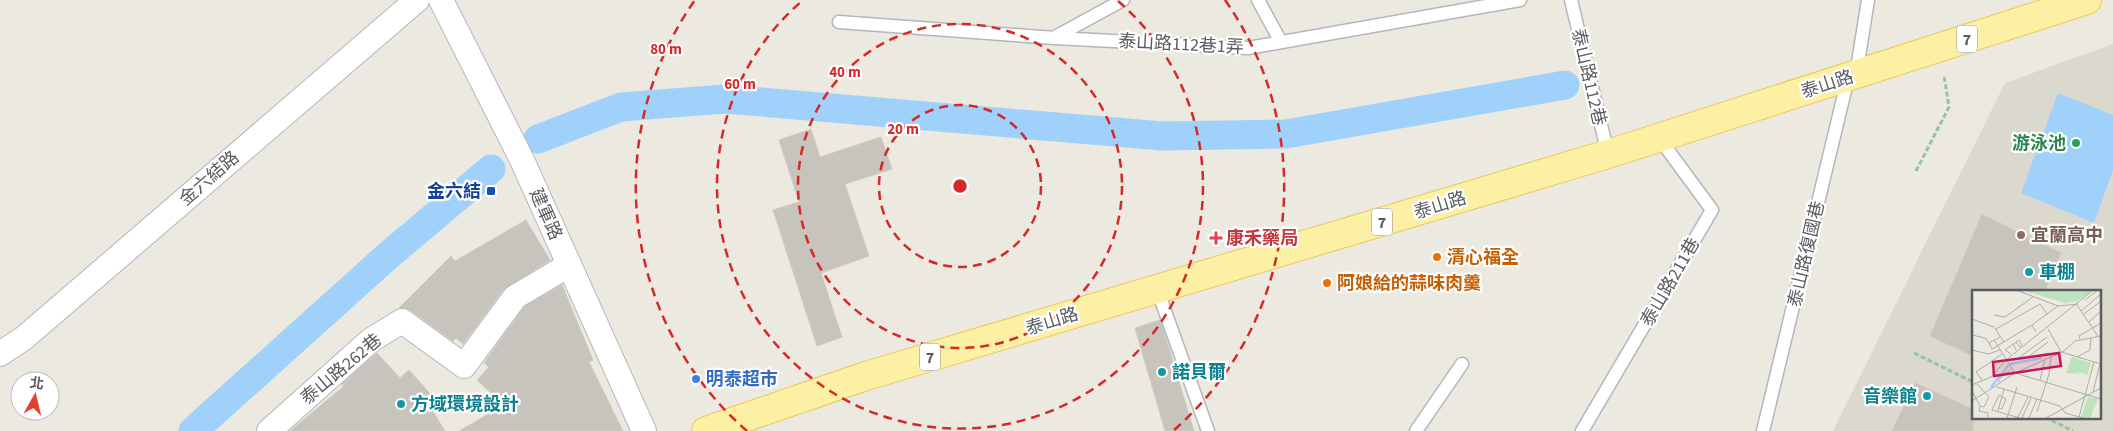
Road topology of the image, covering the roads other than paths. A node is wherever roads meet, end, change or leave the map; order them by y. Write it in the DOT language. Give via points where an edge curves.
graph roads {
  1 [pos="416,0"];
  2 [pos="441,0"];
  3 [pos="1123,0"];
  4 [pos="1258,0"];
  5 [pos="1520,0"];
  6 [pos="1571,0"];
  7 [pos="1868,0"];
  8 [pos="2087,0"];
  9 [pos="839,22"];
  10 [pos="1055,38"];
  11 [pos="1281,42"];
  12 [pos="1852,76"];
  13 [pos="1659,138"];
  14 [pos="1608,154"];
  15 [pos="569,264"];
  16 [pos="1157,289"];
  17 [pos="0,354"];
  18 [pos="1462,364"];
  19 [pos="269,431"];
  20 [pos="644,431"];
  21 [pos="706,431"];
  22 [pos="1208,431"];
  23 [pos="1416,431"];
  24 [pos="1582,431"];
  25 [pos="1763,431"];
  1 -- 17 [label="street, 金六結路" via="24,338"];
  2 -- 15 [label="street, 建軍路" via="522,160"];
  3 -- 10 [label="lane"];
  4 -- 11 [label="lane"];
  5 -- 11 [label="lane, 泰山路112巷1弄"];
  6 -- 14 [label="lane, 泰山路112巷"];
  7 -- 12 [label="lane, 泰山路復國巷"];
  8 -- 12 [label="main road, 泰山路 / 7"];
  9 -- 10 [label="lane, 泰山路112巷1弄"];
  10 -- 11 [label="lane, 泰山路112巷1弄" via="1248,48"];
  12 -- 13 [label="main road, 泰山路 / 7"];
  12 -- 25 [label="lane, 泰山路復國巷"];
  13 -- 14 [label="main road, 泰山路 / 7"];
  13 -- 24 [label="lane, 泰山路211巷" via="1712,210"];
  14 -- 16 [label="main road, 泰山路 / 7"];
  15 -- 19 [label="street, 泰山路262巷" via="515,297 464,366 402,321 371,340"];
  15 -- 20 [label="street, 建軍路"];
  16 -- 21 [label="main road, 泰山路 / 7" via="866,376"];
  16 -- 22 [label="lane"];
  18 -- 23 [label="lane"];
}
